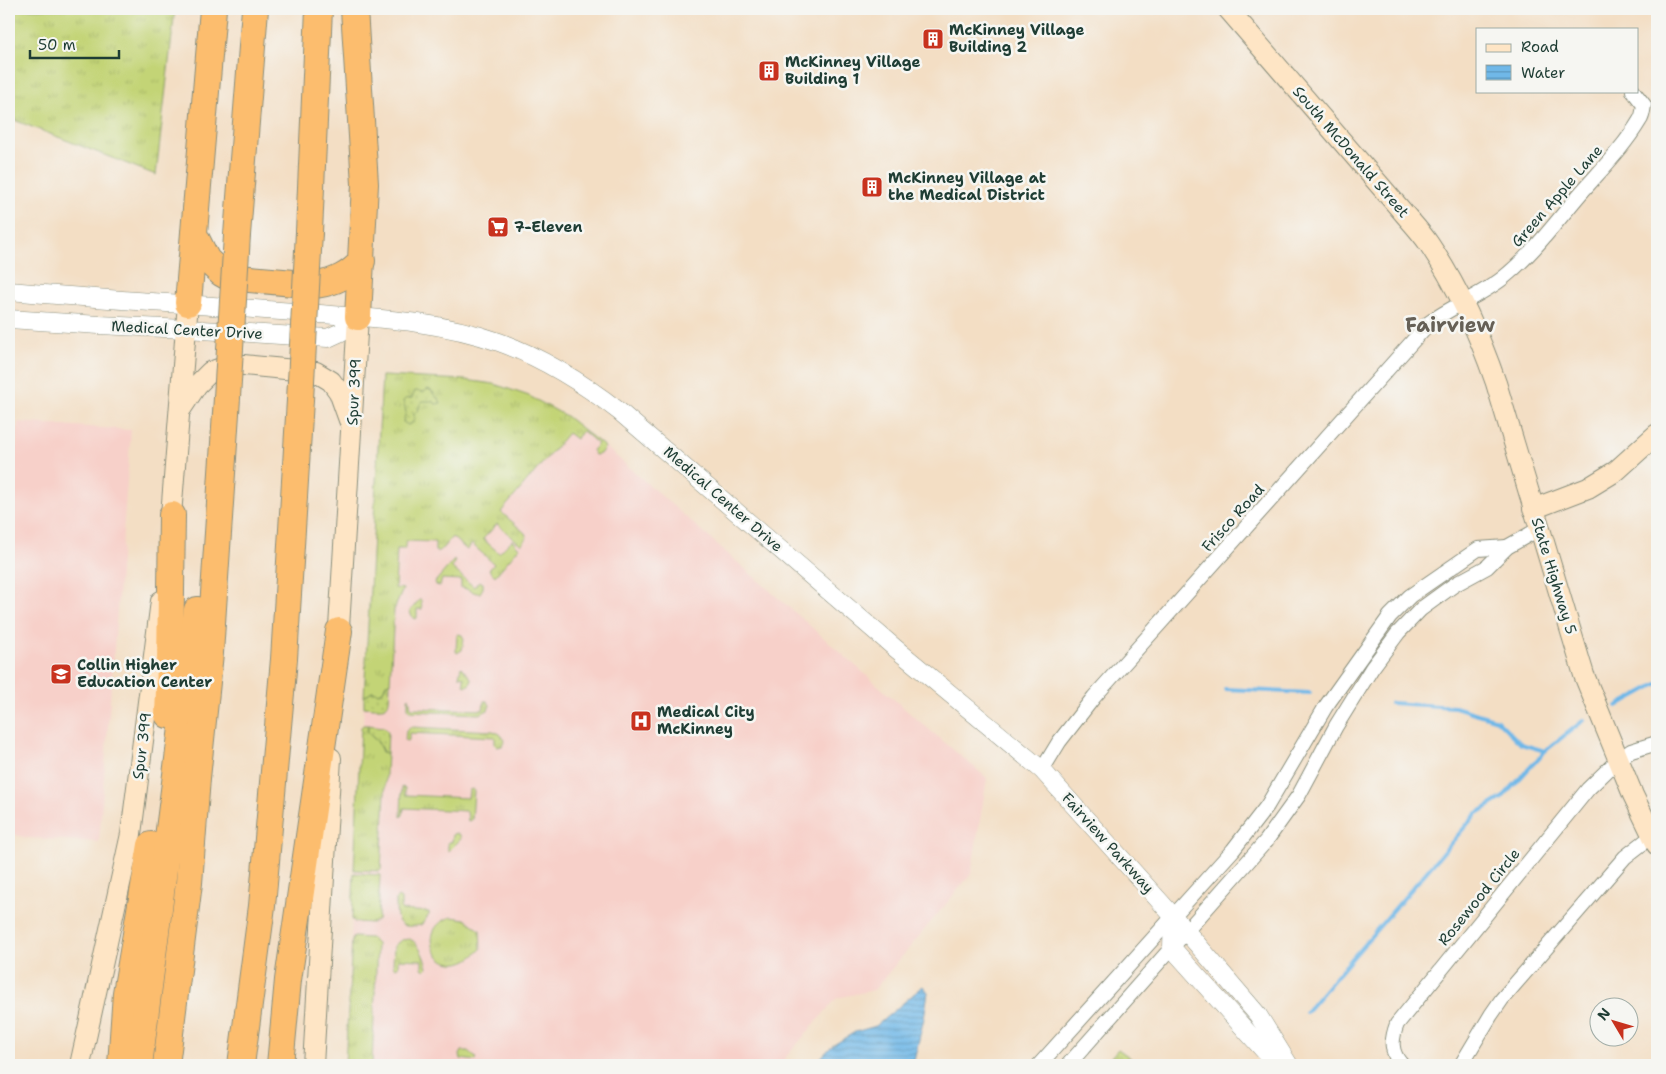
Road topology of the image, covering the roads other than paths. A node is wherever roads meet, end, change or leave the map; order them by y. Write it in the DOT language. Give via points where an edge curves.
graph roads {
  1 [pos="213,9"];
  2 [pos="255,9"];
  3 [pos="319,9"];
  4 [pos="354,9"];
  5 [pos="1228,9"];
  6 [pos="1634,92"];
  7 [pos="194,234"];
  8 [pos="362,260"];
  9 [pos="9,291"];
  10 [pos="188,303"];
  11 [pos="1463,303"];
  12 [pos="358,317"];
  13 [pos="9,319"];
  14 [pos="186,329"];
  15 [pos="178,412"];
  16 [pos="352,429"];
  17 [pos="1657,434"];
  18 [pos="223,442"];
  19 [pos="1533,509"];
  20 [pos="172,515"];
  21 [pos="1539,529"];
  22 [pos="1507,547"];
  23 [pos="339,631"];
  24 [pos="1320,716"];
  25 [pos="1336,726"];
  26 [pos="1657,742"];
  27 [pos="1618,760"];
  28 [pos="1042,770"];
  29 [pos="1655,841"];
  30 [pos="262,906"];
  31 [pos="1173,916"];
  32 [pos="1186,931"];
  33 [pos="1172,948"];
  34 [pos="88,1027"];
  35 [pos="74,1065"];
  36 [pos="80,1065"];
  37 [pos="121,1065"];
  38 [pos="139,1065"];
  39 [pos="166,1065"];
  40 [pos="241,1065"];
  41 [pos="255,1065"];
  42 [pos="280,1065"];
  43 [pos="313,1065"];
  44 [pos="1039,1065"];
  45 [pos="1068,1065"];
  46 [pos="1277,1065"];
  47 [pos="1289,1065"];
  48 [pos="1402,1065"];
  49 [pos="1461,1065"];
  1 -- 7 [label="highway"];
  2 -- 18 [label="highway, bridge"];
  3 -- 30 [label="highway, bridge" via="284,659"];
  4 -- 8 [label="highway" via="365,163"];
  5 -- 11 [label="main road, South McDonald Street" via="1418,230"];
  6 -- 11 [label="street, Green Apple Lane" via="1644,106 1642,118 1627,139 1519,264"];
  7 -- 8 [label="highway" via="207,260 221,273 235,278 316,285 348,274"];
  7 -- 10 [label="highway"];
  8 -- 12 [label="highway"];
  9 -- 10 [label="street, Medical Center Drive"];
  10 -- 12 [label="street, Medical Center Drive"];
  10 -- 14 [label="main road, Spur 399"];
  11 -- 19 [label="main road, State Highway 5" via="1496,383"];
  11 -- 28 [label="street, Frisco Road" via="1446,310 1429,323 1094,697"];
  12 -- 14 [label="street, Medical Center Drive" via="341,332 328,338"];
  12 -- 16 [label="main road, Spur 399"];
  12 -- 28 [label="street, Medical Center Drive" via="421,323 482,336 547,363 587,387"];
  13 -- 14 [label="street, Medical Center Drive"];
  14 -- 15 [label="main road, Spur 399"];
  15 -- 16 [label="main road" via="196,385 210,372 233,364 316,372 331,381 339,392"];
  15 -- 20 [label="main road, Spur 399"];
  16 -- 23 [label="main road, Spur 399"];
  17 -- 19 [label="main road" via="1616,471 1588,488"];
  18 -- 38 [label="highway" via="211,495"];
  18 -- 39 [label="highway" via="210,653 188,883"];
  19 -- 21 [label="main road, State Highway 5"];
  20 -- 34 [label="main road, Spur 399" via="131,834"];
  20 -- 37 [label="highway" via="166,737 126,993"];
  21 -- 22 [label="street"];
  21 -- 27 [label="main road, State Highway 5" via="1584,675"];
  22 -- 24 [label="street" via="1478,548 1410,596 1390,616"];
  22 -- 25 [label="street" via="1487,567 1454,585 1421,609 1398,633"];
  23 -- 42 [label="highway" via="288,980"];
  23 -- 43 [label="main road, Spur 399"];
  24 -- 25 [label="street"];
  24 -- 31 [label="street" via="1267,806 1233,850"];
  25 -- 32 [label="street" via="1298,795 1266,841"];
  26 -- 27 [label="street, Rosewood Circle" via="1631,751"];
  27 -- 29 [label="main road, State Highway 5"];
  27 -- 48 [label="street, Rosewood Circle" via="1588,789 1397,1024 1392,1051"];
  28 -- 31 [label="street, Fairview Parkway"];
  29 -- 49 [label="street" via="1625,856 1502,999"];
  30 -- 40 [label="highway"];
  30 -- 41 [label="highway" via="265,982"];
  31 -- 32 [label="street, Fairview Parkway"];
  31 -- 33 [label="street"];
  31 -- 44 [label="street"];
  32 -- 33 [label="street"];
  32 -- 47 [label="street, Fairview Parkway" via="1258,1015"];
  33 -- 45 [label="street"];
  33 -- 46 [label="street"];
  34 -- 35 [label="main road"];
  34 -- 36 [label="main road, Spur 399"];
}
